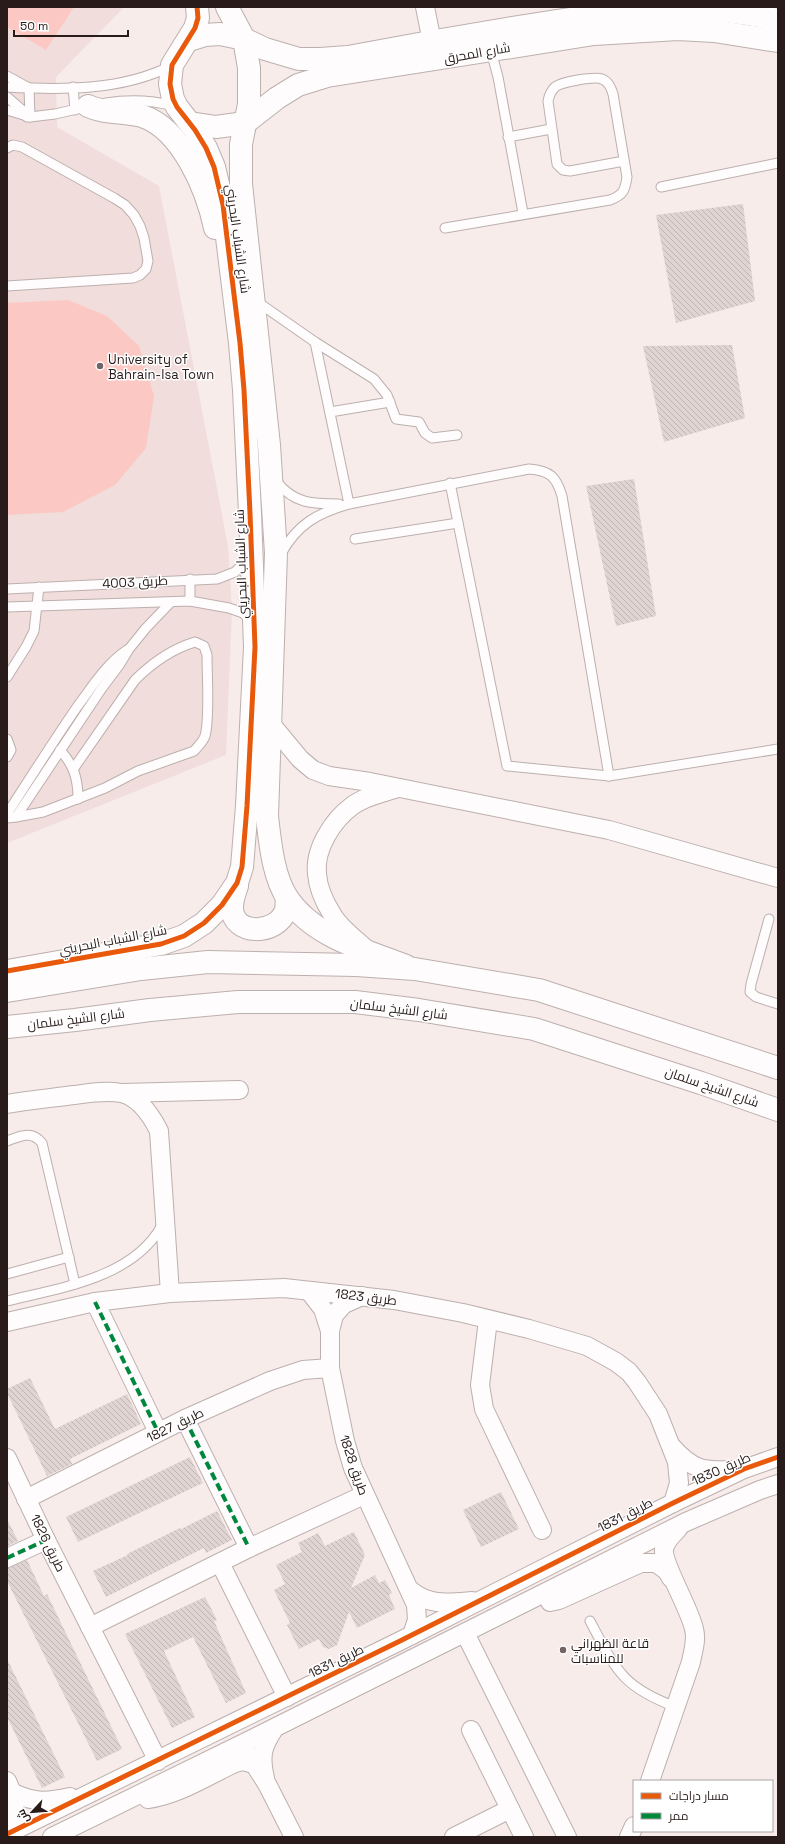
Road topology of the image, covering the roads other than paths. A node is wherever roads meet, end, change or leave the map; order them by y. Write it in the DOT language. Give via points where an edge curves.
graph roads {
  1 [pos="197,7"];
  2 [pos="228,7"];
  3 [pos="425,7"];
  4 [pos="778,20"];
  5 [pos="244,39"];
  6 [pos="189,40"];
  7 [pos="778,41"];
  8 [pos="432,42"];
  9 [pos="491,50"];
  10 [pos="172,65"];
  11 [pos="7,76"];
  12 [pos="73,87"];
  13 [pos="7,88"];
  14 [pos="29,88"];
  15 [pos="7,97"];
  16 [pos="81,108"];
  17 [pos="7,110"];
  18 [pos="183,115"];
  19 [pos="28,117"];
  20 [pos="245,123"];
  21 [pos="551,129"];
  22 [pos="508,137"];
  23 [pos="7,148"];
  24 [pos="624,161"];
  25 [pos="778,163"];
  26 [pos="661,188"];
  27 [pos="523,213"];
  28 [pos="445,228"];
  29 [pos="7,286"];
  30 [pos="253,299"];
  31 [pos="315,342"];
  32 [pos="240,343"];
  33 [pos="390,402"];
  34 [pos="330,412"];
  35 [pos="457,435"];
  36 [pos="271,474"];
  37 [pos="450,483"];
  38 [pos="349,504"];
  39 [pos="458,523"];
  40 [pos="355,539"];
  41 [pos="251,551"];
  42 [pos="276,562"];
  43 [pos="190,579"];
  44 [pos="39,587"];
  45 [pos="7,589"];
  46 [pos="190,601"];
  47 [pos="171,602"];
  48 [pos="38,606"];
  49 [pos="7,607"];
  50 [pos="254,623"];
  51 [pos="129,649"];
  52 [pos="7,677"];
  53 [pos="271,724"];
  54 [pos="7,738"];
  55 [pos="778,749"];
  56 [pos="60,750"];
  57 [pos="7,758"];
  58 [pos="74,768"];
  59 [pos="609,776"];
  60 [pos="401,788"];
  61 [pos="78,799"];
  62 [pos="7,814"];
  63 [pos="12,817"];
  64 [pos="778,878"];
  65 [pos="238,883"];
  66 [pos="287,898"];
  67 [pos="769,919"];
  68 [pos="369,952"];
  69 [pos="415,970"];
  70 [pos="7,971"];
  71 [pos="7,991"];
  72 [pos="778,1004"];
  73 [pos="75,1020"];
  74 [pos="7,1028"];
  75 [pos="7,1036"];
  76 [pos="778,1068"];
  77 [pos="239,1090"];
  78 [pos="121,1093"];
  79 [pos="7,1104"];
  80 [pos="778,1110"];
  81 [pos="7,1141"];
  82 [pos="166,1218"];
  83 [pos="69,1256"];
  84 [pos="7,1274"];
  85 [pos="76,1284"];
  86 [pos="309,1291"];
  87 [pos="170,1293"];
  88 [pos="362,1296"];
  89 [pos="7,1301"];
  90 [pos="95,1302"];
  91 [pos="488,1320"];
  92 [pos="7,1322"];
  93 [pos="330,1331"];
  94 [pos="330,1368"];
  95 [pos="185,1419"];
  96 [pos="158,1432"];
  97 [pos="672,1446"];
  98 [pos="778,1457"];
  99 [pos="7,1458"];
  100 [pos="744,1469"];
  101 [pos="778,1484"];
  102 [pos="364,1495"];
  103 [pos="26,1499"];
  104 [pos="673,1504"];
  105 [pos="686,1522"];
  106 [pos="542,1530"];
  107 [pos="46,1540"];
  108 [pos="249,1548"];
  109 [pos="7,1558"];
  110 [pos="220,1563"];
  111 [pos="410,1590"];
  112 [pos="681,1594"];
  113 [pos="481,1600"];
  114 [pos="527,1602"];
  115 [pos="590,1621"];
  116 [pos="90,1627"];
  117 [pos="465,1633"];
  118 [pos="412,1635"];
  119 [pos="287,1697"];
  120 [pos="676,1707"];
  121 [pos="233,1724"];
  122 [pos="274,1728"];
  123 [pos="471,1730"];
  124 [pos="242,1744"];
  125 [pos="158,1761"];
  126 [pos="254,1764"];
  127 [pos="650,1780"];
  128 [pos="267,1784"];
  129 [pos="10,1787"];
  130 [pos="97,1791"];
  131 [pos="120,1804"];
  132 [pos="510,1809"];
  133 [pos="7,1833"];
  134 [pos="52,1837"];
  135 [pos="294,1837"];
  136 [pos="454,1837"];
  137 [pos="524,1837"];
  138 [pos="567,1837"];
  1 -- 6 [label="street, شارع الشباب البحريني" via="198,18"];
  2 -- 5 [label="street, شارع الشباب البحريني"];
  3 -- 8 [label="street"];
  4 -- 8 [label="street, شارع المحرق" via="719,10 634,10 588,15"];
  5 -- 6 [label="street, شارع المحرق" via="220,34"];
  5 -- 8 [label="street, شارع المحرق" via="265,49 299,59 320,60"];
  5 -- 20 [label="street, شارع الشباب البحريني" via="250,86"];
  6 -- 10 [label="street, شارع الشباب البحريني"];
  7 -- 9 [label="street, شارع المحرق" via="714,31 678,29 594,34"];
  9 -- 20 [label="street, شارع المحرق" via="327,76 298,85"];
  9 -- 22 [label="lane"];
  10 -- 12 [label="lane" via="155,74 132,81"];
  10 -- 18 [label="street, شارع الشباب البحريني" via="170,84 173,99"];
  11 -- 14 [label="lane"];
  12 -- 14 [label="lane"];
  12 -- 16 [label="lane"];
  13 -- 14 [label="lane"];
  14 -- 19 [label="lane"];
  15 -- 19 [label="lane"];
  16 -- 18 [label="lane" via="129,100 155,101"];
  16 -- 19 [label="lane"];
  16 -- 32 [label="street" via="148,119 168,131 178,141 209,206"];
  17 -- 19 [label="lane"];
  18 -- 20 [label="street" via="216,127"];
  18 -- 32 [label="street, شارع الشباب البحريني" via="206,148 219,181"];
  20 -- 30 [label="street, شارع الشباب البحريني" via="241,144 241,184"];
  21 -- 22 [label="lane"];
  21 -- 24 [label="lane" via="557,164 563,170 570,171"];
  21 -- 24 [label="lane" via="548,101 556,86 595,78 603,80 610,85 613,94"];
  22 -- 27 [label="lane"];
  23 -- 29 [label="lane" via="13,145 22,147 125,205 140,226 148,261 143,272 133,278"];
  24 -- 27 [label="lane" via="627,177 620,196 610,200"];
  25 -- 26 [label="lane"];
  27 -- 28 [label="lane"];
  30 -- 31 [label="lane"];
  30 -- 36 [label="street, شارع الشباب البحريني"];
  31 -- 33 [label="lane" via="374,379 384,389"];
  31 -- 34 [label="lane"];
  32 -- 41 [label="street, شارع الشباب البحريني"];
  33 -- 34 [label="lane"];
  33 -- 35 [label="lane" via="396,419 419,422 428,436 436,438"];
  34 -- 38 [label="lane"];
  36 -- 38 [label="lane" via="283,490 300,501 310,504"];
  36 -- 42 [label="street, شارع الشباب البحريني"];
  37 -- 38 [label="lane"];
  37 -- 39 [label="lane"];
  37 -- 59 [label="lane" via="529,469 543,470 558,482"];
  38 -- 42 [label="lane" via="324,512 301,528 291,538"];
  39 -- 40 [label="lane"];
  39 -- 59 [label="lane" via="507,766"];
  41 -- 43 [label="lane, طريق 4003" via="242,566 226,576 217,579"];
  41 -- 50 [label="street, شارع الشباب البحريني"];
  42 -- 53 [label="street, شارع الشباب البحريني"];
  43 -- 44 [label="lane, طريق 4003"];
  43 -- 46 [label="lane"];
  44 -- 45 [label="lane, طريق 4003"];
  44 -- 48 [label="lane"];
  46 -- 47 [label="lane, طريق 4003"];
  46 -- 50 [label="lane, طريق 4003" via="236,610"];
  47 -- 48 [label="lane, طريق 4003"];
  47 -- 51 [label="lane"];
  48 -- 49 [label="lane, طريق 4003"];
  48 -- 52 [label="lane" via="34,631"];
  50 -- 65 [label="street, شارع الشباب البحريني" via="249,787 242,867"];
  51 -- 56 [label="lane"];
  51 -- 62 [label="lane" via="115,659 95,682"];
  53 -- 60 [label="street" via="300,759 314,770 329,776"];
  53 -- 66 [label="street, شارع الشباب البحريني" via="267,816 270,848"];
  54 -- 57 [label="lane" via="11,750"];
  55 -- 59 [label="lane"];
  56 -- 58 [label="lane"];
  56 -- 63 [label="lane"];
  58 -- 61 [label="lane" via="78,782"];
  58 -- 61 [label="lane" via="135,680 162,658 184,645 195,642 204,646 207,655 207,724 200,744 194,751 138,771"];
  60 -- 64 [label="street" via="609,830"];
  60 -- 68 [label="street" via="370,796 353,806 336,821 325,838 318,860 317,874 332,915"];
  61 -- 63 [label="lane" via="43,812"];
  65 -- 66 [label="street" via="232,907 235,918 244,926 256,930 269,928 279,921 286,910"];
  65 -- 70 [label="street, شارع الشباب البحريني" via="222,905 204,923 184,936 161,944"];
  66 -- 68 [label="street, شارع الشباب البحريني" via="316,926"];
  67 -- 72 [label="lane" via="750,988 753,995"];
  68 -- 69 [label="street, شارع الشباب البحريني"];
  69 -- 71 [label="street" via="356,965 208,962 141,969"];
  69 -- 76 [label="street" via="539,990"];
  73 -- 74 [label="street, شارع الشيخ سلمان"];
  73 -- 75 [label="street"];
  73 -- 80 [label="street, شارع الشيخ سلمان" via="238,1002 362,1003 419,1010 534,1029"];
  77 -- 78 [label="street"];
  78 -- 79 [label="street" via="98,1092"];
  78 -- 82 [label="street" via="134,1098 143,1106 159,1131"];
  81 -- 83 [label="lane" via="30,1134 42,1143"];
  82 -- 85 [label="lane" via="148,1244 122,1264 98,1277"];
  82 -- 87 [label="street"];
  83 -- 84 [label="lane"];
  83 -- 85 [label="lane"];
  85 -- 89 [label="lane"];
  86 -- 87 [label="street, طريق 1823" via="284,1288"];
  86 -- 88 [label="street, طريق 1823"];
  86 -- 93 [label="street, طريق 1828" via="322,1309"];
  87 -- 90 [label="street, طريق 1823"];
  88 -- 91 [label="street, طريق 1823" via="394,1300"];
  88 -- 93 [label="street, طريق 1828" via="338,1309"];
  90 -- 92 [label="street, طريق 1823"];
  90 -- 96 [label="street"];
  91 -- 97 [label="street, طريق 1823" via="587,1346 616,1362 638,1382 658,1414"];
  91 -- 106 [label="street" via="480,1385 484,1409"];
  93 -- 94 [label="street, طريق 1828"];
  94 -- 95 [label="street, طريق 1827" via="303,1370 270,1381"];
  94 -- 102 [label="street, طريق 1828" via="352,1468"];
  95 -- 96 [label="street, طريق 1827"];
  95 -- 108 [label="street"];
  96 -- 103 [label="street, طريق 1827"];
  97 -- 100 [label="street, طريق 1823" via="683,1459 698,1468"];
  97 -- 104 [label="street, طريق 1823" via="679,1473 677,1494"];
  98 -- 100 [label="street, طريق 1830"];
  99 -- 103 [label="street, طريق 1826"];
  100 -- 104 [label="street, طريق 1830"];
  101 -- 105 [label="street"];
  102 -- 108 [label="street"];
  102 -- 111 [label="street, طريق 1828"];
  103 -- 107 [label="street, طريق 1826"];
  104 -- 113 [label="street, طريق 1831"];
  105 -- 112 [label="street" via="670,1536 664,1550 665,1560"];
  105 -- 114 [label="street"];
  107 -- 109 [label="street"];
  107 -- 116 [label="street, طريق 1826"];
  108 -- 110 [label="street"];
  110 -- 116 [label="street"];
  110 -- 119 [label="street"];
  111 -- 113 [label="street" via="421,1598 433,1602"];
  111 -- 118 [label="street, طريق 1828" via="417,1612"];
  112 -- 114 [label="street" via="667,1571 651,1562 641,1563 559,1600"];
  112 -- 120 [label="street" via="696,1637 691,1662"];
  113 -- 118 [label="street, طريق 1831"];
  114 -- 117 [label="street"];
  115 -- 120 [label="lane" via="611,1660 627,1680 648,1696"];
  116 -- 125 [label="street, طريق 1826"];
  117 -- 122 [label="street"];
  117 -- 138 [label="street"];
  118 -- 119 [label="street, طريق 1831"];
  119 -- 121 [label="street, طريق 1831"];
  120 -- 127 [label="street"];
  121 -- 124 [label="street"];
  121 -- 125 [label="street, طريق 1831"];
  122 -- 124 [label="street"];
  122 -- 128 [label="street" via="262,1751"];
  123 -- 132 [label="street"];
  124 -- 126 [label="street"];
  124 -- 131 [label="street"];
  125 -- 130 [label="street, طريق 1831"];
  126 -- 128 [label="street"];
  126 -- 131 [label="street" via="243,1761 235,1763 160,1798"];
  128 -- 135 [label="street"];
  129 -- 130 [label="street" via="33,1801 44,1802"];
  129 -- 133 [label="street" via="15,1810 14,1819"];
  130 -- 133 [label="street, طريق 1831"];
  131 -- 134 [label="street"];
  132 -- 136 [label="street"];
  132 -- 137 [label="street"];
}
